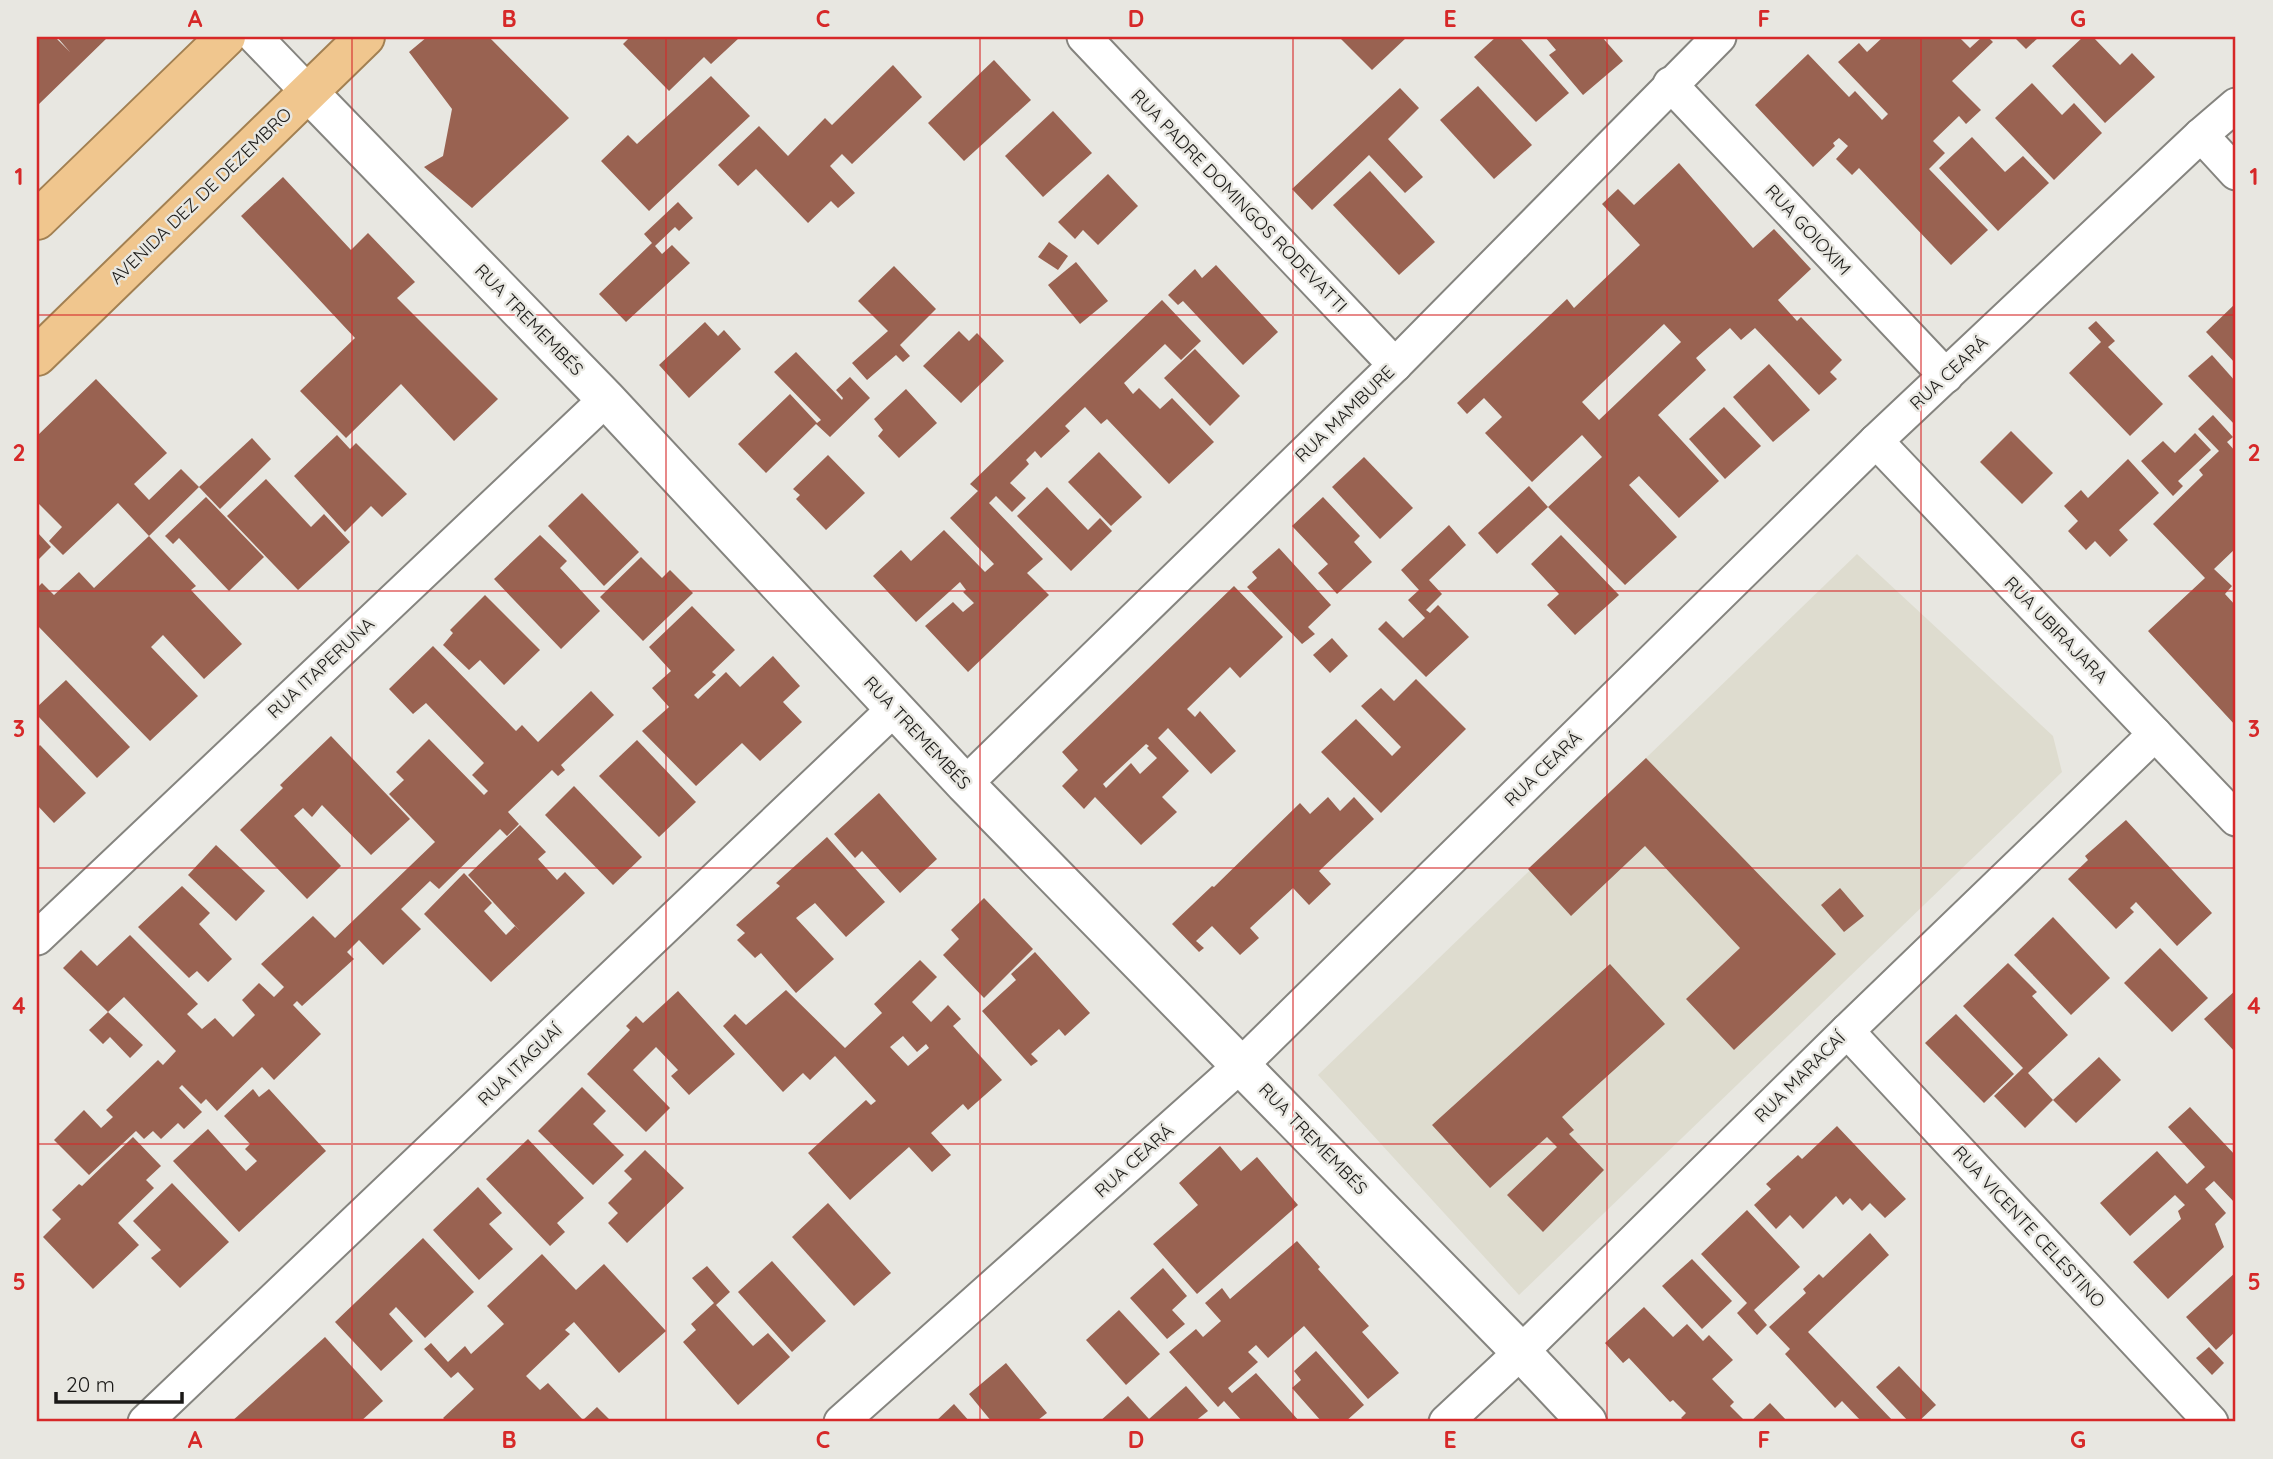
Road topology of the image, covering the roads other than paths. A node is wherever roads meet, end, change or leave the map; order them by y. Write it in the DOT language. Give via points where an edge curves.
graph roads {
  1 [pos="226,37"];
  2 [pos="255,37"];
  3 [pos="365,37"];
  4 [pos="1084,37"];
  5 [pos="1718,37"];
  6 [pos="1670,83"];
  7 [pos="308,92"];
  8 [pos="2236,105"];
  9 [pos="2201,135"];
  10 [pos="2236,173"];
  11 [pos="37,219"];
  12 [pos="37,356"];
  13 [pos="1395,365"];
  14 [pos="1946,376"];
  15 [pos="606,399"];
  16 [pos="1877,441"];
  17 [pos="895,708"];
  18 [pos="2155,734"];
  19 [pos="965,784"];
  20 [pos="2236,819"];
  21 [pos="37,938"];
  22 [pos="1847,1031"];
  23 [pos="1241,1065"];
  24 [pos="1521,1352"];
  25 [pos="145,1422"];
  26 [pos="841,1422"];
  27 [pos="1446,1422"];
  28 [pos="1587,1422"];
  29 [pos="2211,1422"];
  1 -- 11 [label="highway"];
  2 -- 7 [label="street, RUA TREMEMBÉS"];
  3 -- 7 [label="highway, AVENIDA DEZ DE DEZEMBRO"];
  4 -- 13 [label="street, RUA PADRE DOMINGOS RODEVATTI"];
  5 -- 6 [label="street, RUA MAMBURE"];
  6 -- 13 [label="street, RUA MAMBURE"];
  6 -- 14 [label="street, RUA GOIOXIM"];
  7 -- 12 [label="highway, AVENIDA DEZ DE DEZEMBRO"];
  7 -- 15 [label="street, RUA TREMEMBÉS"];
  8 -- 9 [label="street, RUA CEARÁ"];
  9 -- 10 [label="street"];
  9 -- 14 [label="street, RUA CEARÁ"];
  13 -- 19 [label="street, RUA MAMBURE"];
  14 -- 16 [label="street, RUA CEARÁ"];
  15 -- 17 [label="street, RUA TREMEMBÉS"];
  15 -- 21 [label="street, RUA ITAPERUNA"];
  16 -- 18 [label="street, RUA UBIRAJARA"];
  16 -- 23 [label="street, RUA CEARÁ"];
  17 -- 19 [label="street, RUA TREMEMBÉS"];
  17 -- 25 [label="street, RUA ITAGUAÍ"];
  18 -- 20 [label="street, RUA UBIRAJARA"];
  18 -- 22 [label="street, RUA MARACAÍ"];
  19 -- 23 [label="street, RUA TREMEMBÉS"];
  22 -- 24 [label="street, RUA MARACAÍ"];
  22 -- 29 [label="street, RUA VICENTE CELESTINO"];
  23 -- 24 [label="street, RUA TREMEMBÉS"];
  23 -- 26 [label="street, RUA CEARÁ"];
  24 -- 27 [label="street, RUA MARACAÍ"];
  24 -- 28 [label="street, RUA TREMEMBÉS"];
}
